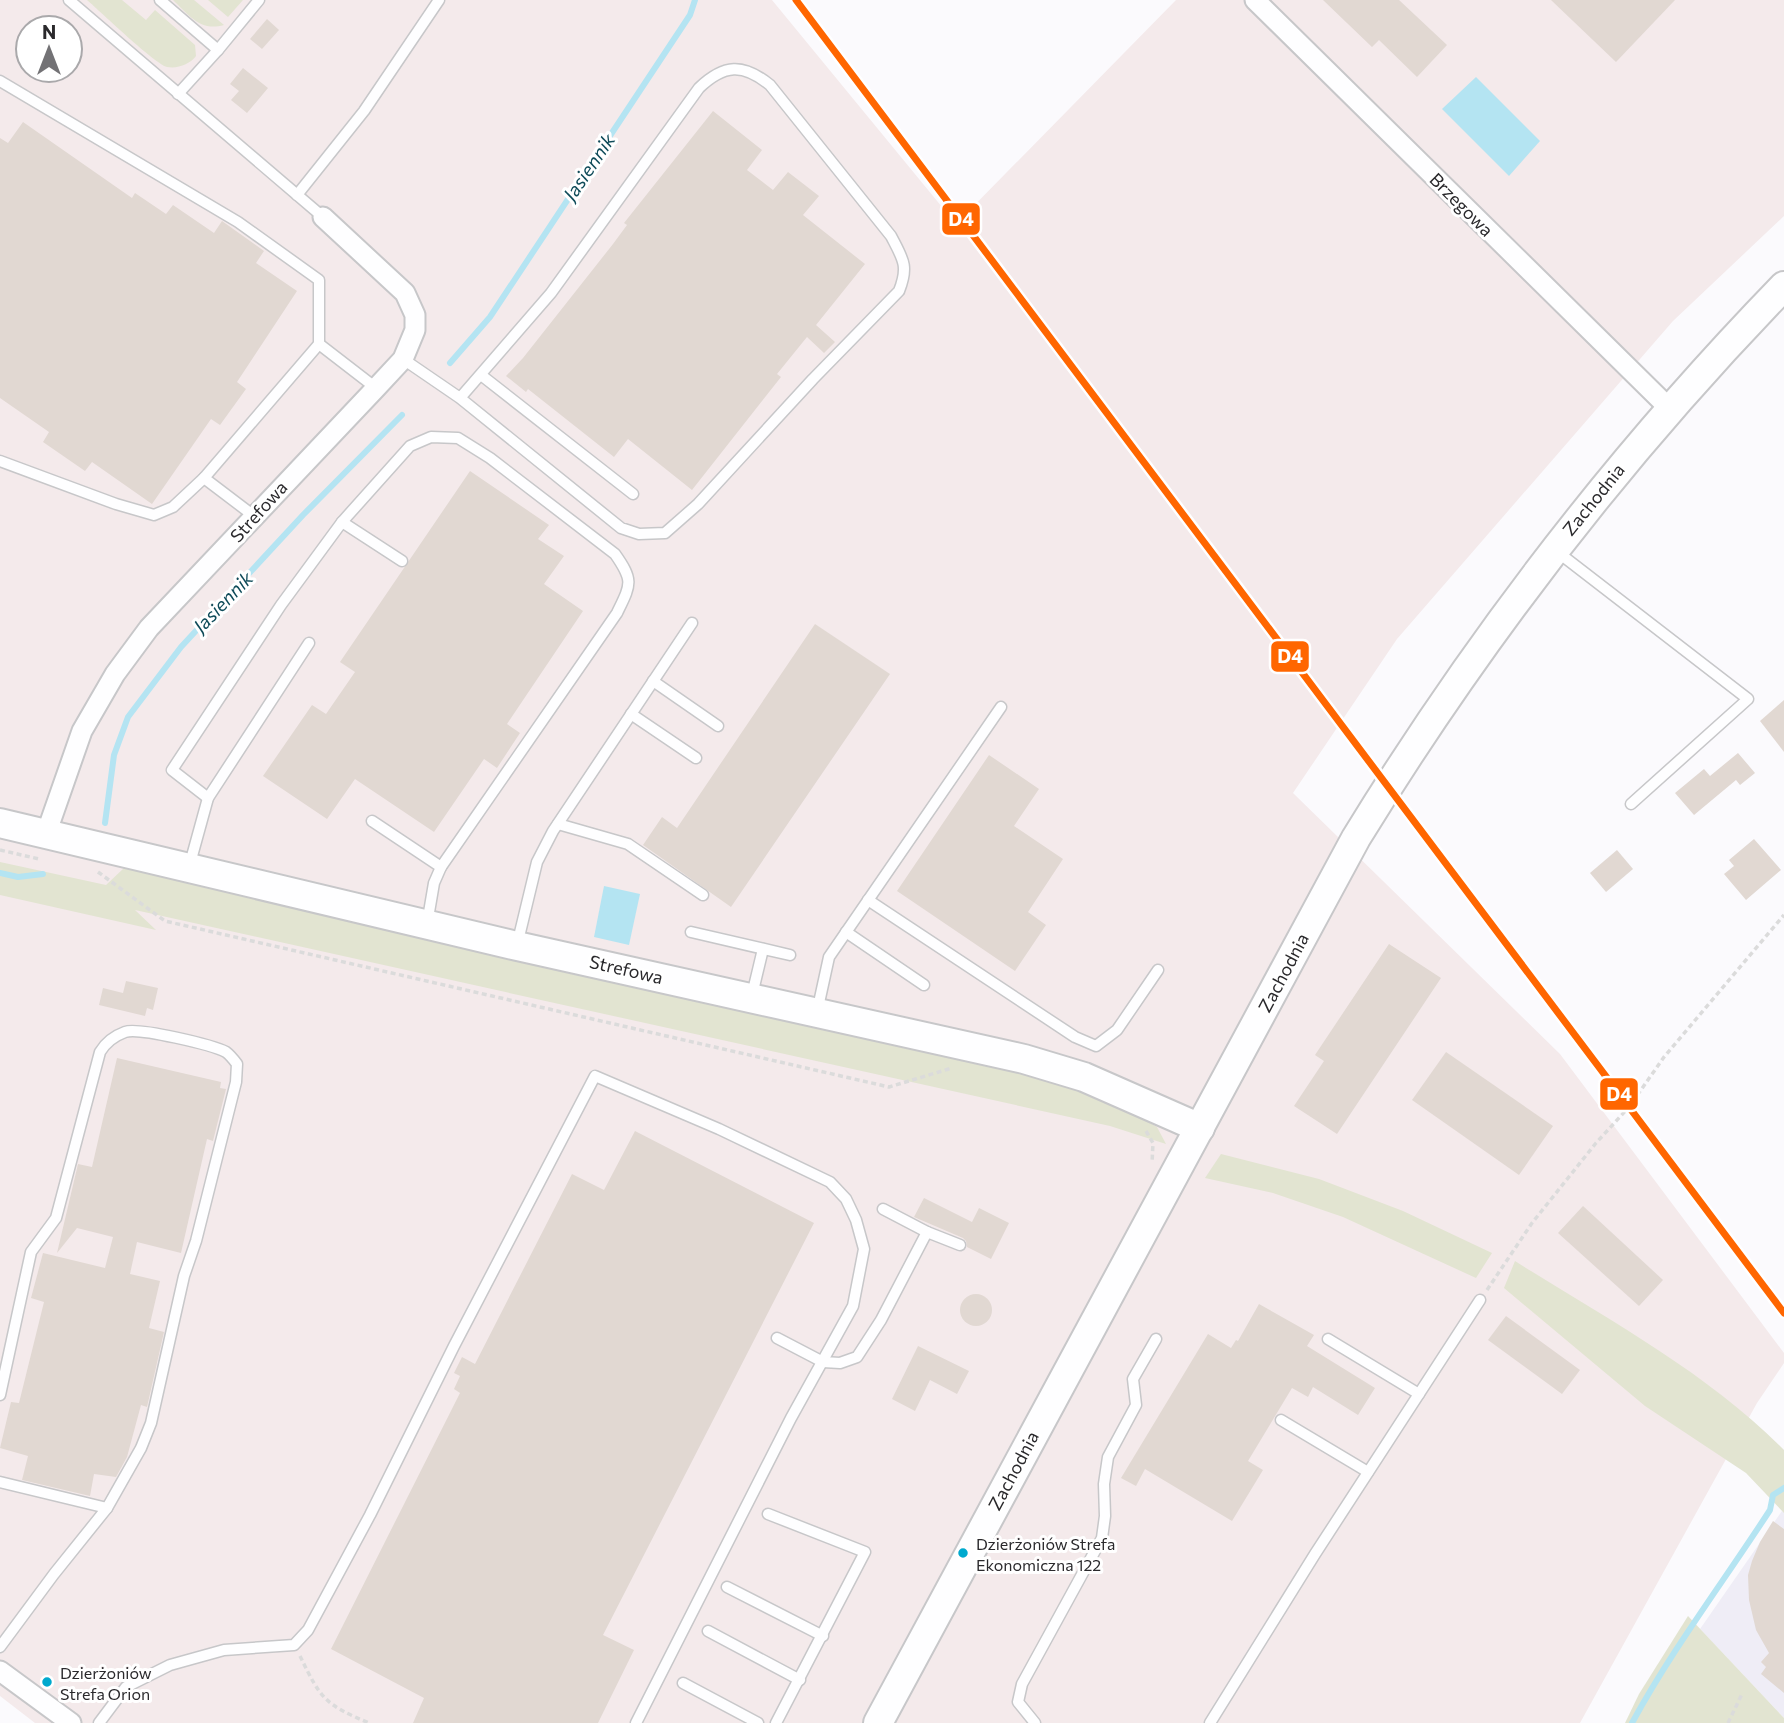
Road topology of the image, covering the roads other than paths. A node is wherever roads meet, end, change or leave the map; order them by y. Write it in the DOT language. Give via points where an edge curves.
graph roads {
  1 [pos="69,0"];
  2 [pos="160,0"];
  3 [pos="259,0"];
  4 [pos="439,0"];
  5 [pos="1255,0"];
  6 [pos="218,50"];
  7 [pos="0,81"];
  8 [pos="178,94"];
  9 [pos="297,195"];
  10 [pos="323,217"];
  11 [pos="1784,286"];
  12 [pos="319,344"];
  13 [pos="403,359"];
  14 [pos="481,375"];
  15 [pos="376,388"];
  16 [pos="460,398"];
  17 [pos="1670,409"];
  18 [pos="0,461"];
  19 [pos="204,478"];
  20 [pos="633,494"];
  21 [pos="254,516"];
  22 [pos="342,522"];
  23 [pos="1554,549"];
  24 [pos="402,561"];
  25 [pos="692,622"];
  26 [pos="309,643"];
  27 [pos="653,681"];
  28 [pos="1001,707"];
  29 [pos="631,714"];
  30 [pos="718,726"];
  31 [pos="696,758"];
  32 [pos="208,798"];
  33 [pos="1630,804"];
  34 [pos="372,821"];
  35 [pos="0,823"];
  36 [pos="558,824"];
  37 [pos="46,834"];
  38 [pos="441,867"];
  39 [pos="189,868"];
  40 [pos="703,895"];
  41 [pos="868,900"];
  42 [pos="427,924"];
  43 [pos="691,932"];
  44 [pos="846,932"];
  45 [pos="517,946"];
  46 [pos="763,948"];
  47 [pos="790,955"];
  48 [pos="1158,970"];
  49 [pos="923,985"];
  50 [pos="751,999"];
  51 [pos="817,1012"];
  52 [pos="1200,1128"];
  53 [pos="883,1209"];
  54 [pos="927,1232"];
  55 [pos="960,1245"];
  56 [pos="1480,1300"];
  57 [pos="777,1338"];
  58 [pos="1156,1339"];
  59 [pos="1328,1339"];
  60 [pos="822,1362"];
  61 [pos="1419,1394"];
  62 [pos="0,1395"];
  63 [pos="1281,1420"];
  64 [pos="1368,1472"];
  65 [pos="0,1482"];
  66 [pos="107,1508"];
  67 [pos="768,1514"];
  68 [pos="727,1587"];
  69 [pos="708,1631"];
  70 [pos="823,1636"];
  71 [pos="0,1647"];
  72 [pos="0,1671"];
  73 [pos="800,1680"];
  74 [pos="683,1683"];
  75 [pos="71,1723"];
  76 [pos="99,1723"];
  77 [pos="636,1723"];
  78 [pos="758,1723"];
  79 [pos="776,1723"];
  80 [pos="878,1723"];
  81 [pos="1035,1723"];
  82 [pos="1210,1723"];
  1 -- 8 [label="lane"];
  2 -- 6 [label="lane"];
  3 -- 6 [label="lane"];
  4 -- 9 [label="lane" via="364,111"];
  5 -- 17 [label="street, Brzegowa"];
  6 -- 8 [label="lane"];
  7 -- 12 [label="lane" via="238,222 320,280"];
  8 -- 9 [label="lane"];
  9 -- 10 [label="lane"];
  10 -- 13 [label="street, Strefowa" via="405,293 415,315 415,330"];
  11 -- 17 [label="street, Zachodnia"];
  12 -- 15 [label="lane"];
  12 -- 19 [label="lane"];
  13 -- 15 [label="street, Strefowa"];
  13 -- 16 [label="lane"];
  14 -- 16 [label="lane"];
  14 -- 16 [label="lane" via="551,293 699,88 725,71 740,68 770,85 891,236 904,261 899,291 666,533 639,534 621,528"];
  14 -- 20 [label="lane"];
  15 -- 21 [label="street, Strefowa"];
  17 -- 23 [label="street, Zachodnia"];
  18 -- 19 [label="lane" via="154,515 173,507"];
  19 -- 21 [label="lane"];
  21 -- 37 [label="street, Strefowa" via="149,628 115,674 82,731"];
  22 -- 24 [label="lane"];
  22 -- 32 [label="lane" via="172,769"];
  22 -- 38 [label="lane" via="411,446 431,437 458,438 615,554 628,573 629,588 617,613"];
  23 -- 33 [label="lane" via="1748,699"];
  23 -- 52 [label="street, Zachodnia" via="1460,676 1356,838"];
  25 -- 27 [label="lane"];
  26 -- 32 [label="lane"];
  27 -- 29 [label="lane"];
  27 -- 30 [label="lane"];
  28 -- 41 [label="lane"];
  29 -- 31 [label="lane"];
  29 -- 36 [label="lane"];
  32 -- 39 [label="lane"];
  34 -- 38 [label="lane"];
  35 -- 37 [label="street, Strefowa"];
  36 -- 40 [label="lane" via="628,844"];
  36 -- 45 [label="lane" via="537,862"];
  37 -- 39 [label="street, Strefowa"];
  38 -- 42 [label="lane"];
  39 -- 42 [label="street, Strefowa"];
  41 -- 44 [label="lane"];
  41 -- 48 [label="lane" via="1075,1037 1096,1045 1117,1030"];
  42 -- 45 [label="street, Strefowa"];
  43 -- 46 [label="lane"];
  44 -- 49 [label="lane"];
  44 -- 51 [label="lane" via="829,957"];
  45 -- 50 [label="street, Strefowa"];
  46 -- 47 [label="lane"];
  46 -- 50 [label="lane"];
  50 -- 51 [label="street, Strefowa"];
  51 -- 52 [label="street, Strefowa" via="1084,1077"];
  52 -- 80 [label="street, Zachodnia"];
  53 -- 54 [label="lane"];
  54 -- 55 [label="lane"];
  54 -- 60 [label="lane" via="857,1357 840,1363"];
  56 -- 61 [label="lane"];
  57 -- 60 [label="lane"];
  58 -- 81 [label="lane" via="1133,1379 1136,1405 1108,1457 1102,1538 1022,1684 1018,1702"];
  59 -- 61 [label="lane"];
  60 -- 76 [label="lane" via="853,1306 864,1249 846,1199 814,1173 594,1076 308,1630 294,1645 224,1650 170,1665 126,1687"];
  60 -- 77 [label="lane"];
  61 -- 64 [label="lane"];
  62 -- 66 [label="lane" via="31,1252 57,1218 100,1052 128,1030 227,1053 237,1064 236,1082 184,1276 151,1423"];
  63 -- 64 [label="lane"];
  64 -- 82 [label="lane"];
  65 -- 66 [label="lane"];
  66 -- 71 [label="lane"];
  67 -- 70 [label="lane" via="865,1552"];
  68 -- 70 [label="lane"];
  69 -- 73 [label="lane"];
  70 -- 73 [label="lane"];
  72 -- 75 [label="street"];
  73 -- 79 [label="lane"];
  74 -- 78 [label="lane"];
}
